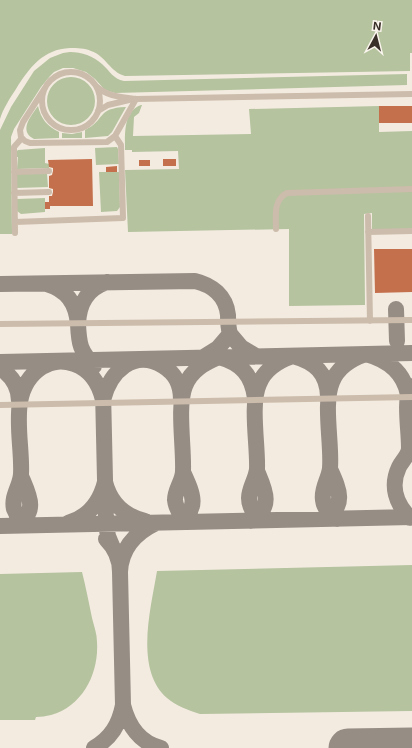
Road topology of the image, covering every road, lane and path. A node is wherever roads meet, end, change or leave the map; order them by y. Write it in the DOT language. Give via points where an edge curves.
graph roads {
  1 [pos="96,86"];
  2 [pos="45,88"];
  3 [pos="412,94"];
  4 [pos="136,99"];
  5 [pos="98,111"];
  6 [pos="115,136"];
  7 [pos="22,138"];
  8 [pos="49,170"];
  9 [pos="14,172"];
  10 [pos="412,188"];
  11 [pos="49,192"];
  12 [pos="14,193"];
  13 [pos="368,216"];
  14 [pos="15,222"];
  15 [pos="276,229"];
  16 [pos="412,231"];
  17 [pos="368,232"];
  18 [pos="15,233"];
  19 [pos="412,320"];
  20 [pos="370,321"];
  21 [pos="0,324"];
  22 [pos="412,396"];
  23 [pos="0,405"];
  1 -- 2 [label="street" via="85,76 71,72 58,75 50,80"];
  1 -- 4 [label="street" via="110,95"];
  1 -- 5 [label="street" via="100,101"];
  2 -- 5 [label="street" via="43,110 50,122 58,127 76,130 94,120"];
  2 -- 7 [label="street" via="23,122 20,133"];
  3 -- 4 [label="street"];
  4 -- 5 [label="street" via="108,105"];
  4 -- 6 [label="street"];
  6 -- 7 [label="street" via="104,143 35,144"];
  6 -- 14 [label="street" via="122,145 124,218"];
  7 -- 9 [label="street" via="14,147"];
  8 -- 9 [label="street"];
  9 -- 12 [label="street"];
  10 -- 15 [label="street" via="287,193 277,204"];
  11 -- 12 [label="street"];
  12 -- 14 [label="street"];
  13 -- 17 [label="street"];
  14 -- 18 [label="street"];
  16 -- 17 [label="street"];
  17 -- 20 [label="street"];
  19 -- 20 [label="street"];
  20 -- 21 [label="street"];
  22 -- 23 [label="street"];
}
